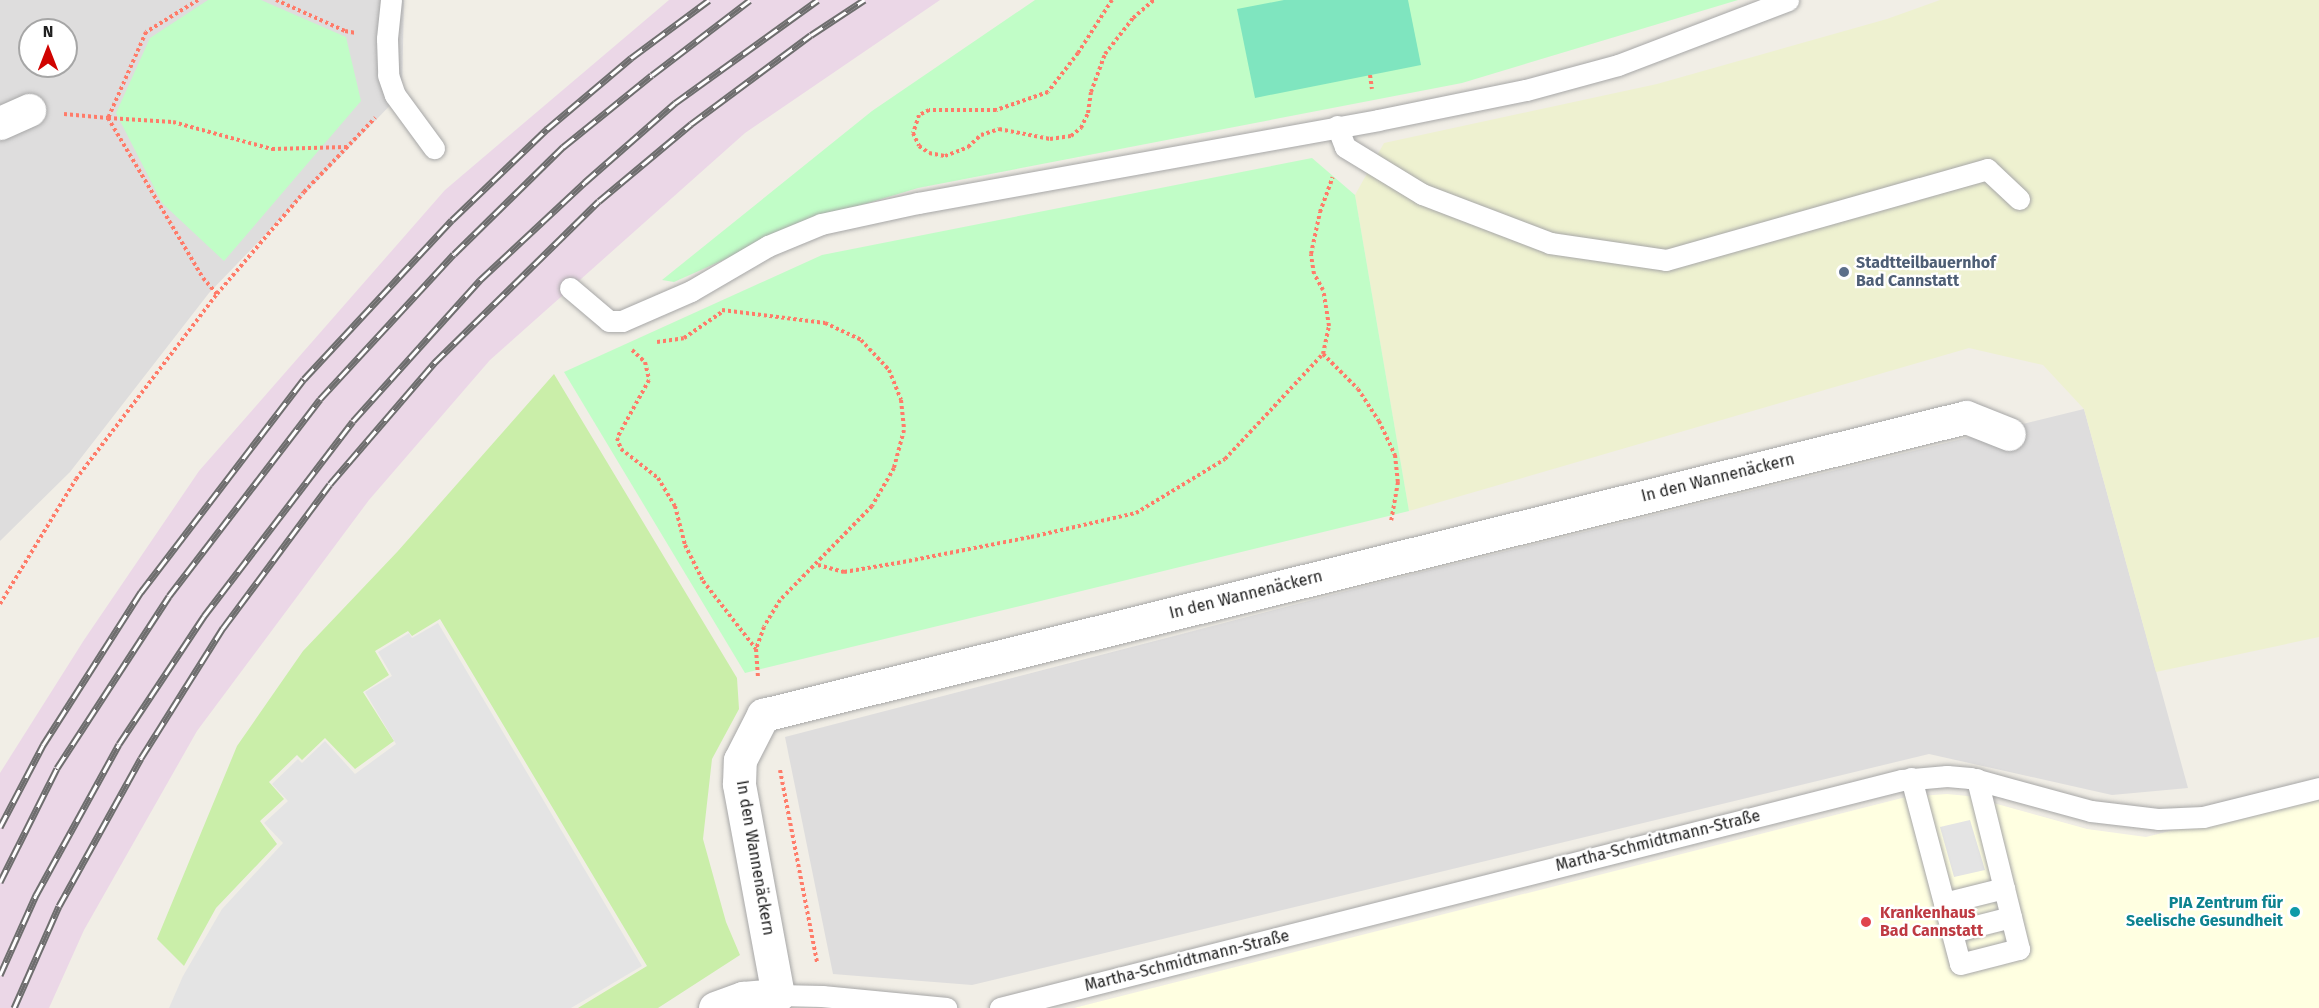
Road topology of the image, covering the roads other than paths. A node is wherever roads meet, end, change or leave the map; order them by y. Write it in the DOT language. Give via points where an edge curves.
graph roads {
  1 [pos="391,0"];
  2 [pos="1788,0"];
  3 [pos="1337,126"];
  4 [pos="434,148"];
  5 [pos="2019,199"];
  6 [pos="570,288"];
  7 [pos="2009,434"];
  8 [pos="1911,778"];
  9 [pos="1977,779"];
  10 [pos="2319,788"];
  11 [pos="2004,888"];
  12 [pos="1944,903"];
  13 [pos="2011,917"];
  14 [pos="1952,932"];
  15 [pos="778,995"];
  16 [pos="715,1008"];
  17 [pos="946,1008"];
  18 [pos="1000,1008"];
  1 -- 4 [label="lane" via="388,75 395,95"];
  2 -- 3 [label="lane" via="1618,65 1526,90"];
  3 -- 5 [label="lane" via="1345,147 1422,194 1550,243 1666,260 1987,169"];
  3 -- 6 [label="lane" via="821,224 768,246 691,291 622,321 609,321"];
  7 -- 15 [label="street, In den Wannenäckern" via="1966,417 763,715 740,760 740,784"];
  8 -- 9 [label="lane, Martha-Schmidtmann-Straße"];
  8 -- 12 [label="lane"];
  8 -- 18 [label="lane, Martha-Schmidtmann-Straße"];
  9 -- 10 [label="lane, Martha-Schmidtmann-Straße" via="2091,811 2158,819 2203,817"];
  9 -- 11 [label="lane"];
  11 -- 12 [label="lane"];
  11 -- 13 [label="lane"];
  12 -- 14 [label="lane"];
  13 -- 14 [label="lane"];
  13 -- 14 [label="lane" via="2019,949 1970,962 1960,964"];
  15 -- 16 [label="street" via="743,998"];
  15 -- 17 [label="lane"];
}
